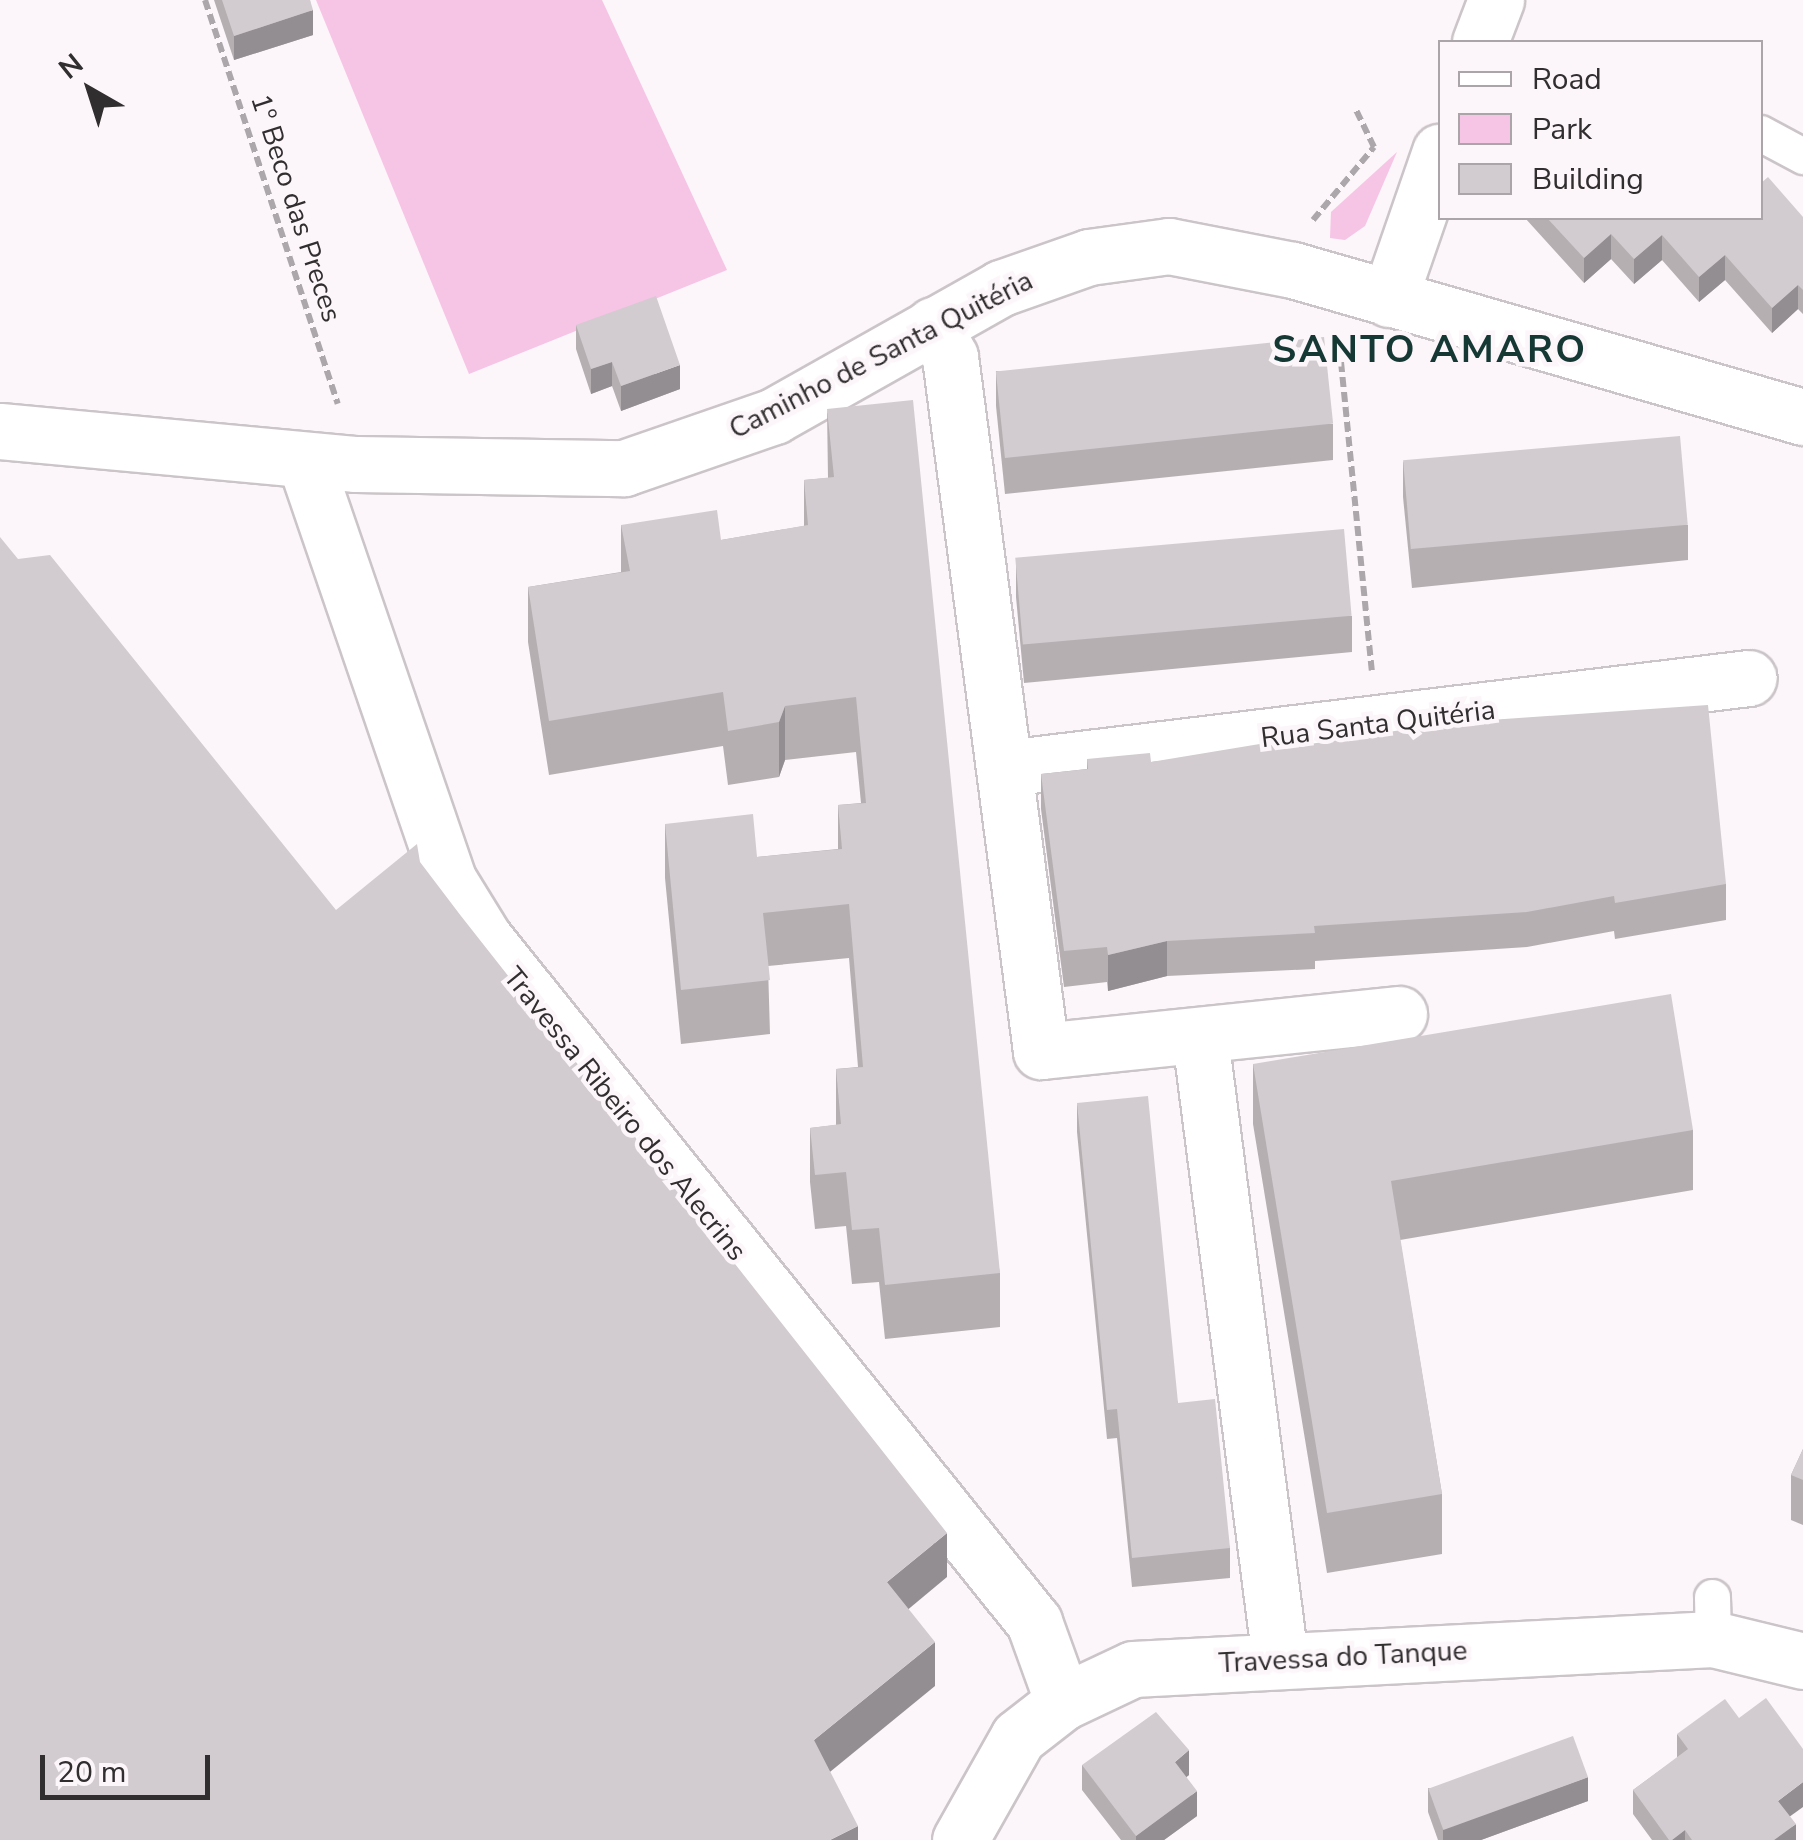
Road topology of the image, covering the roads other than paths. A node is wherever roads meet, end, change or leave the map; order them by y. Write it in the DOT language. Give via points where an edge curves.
graph roads {
  1 [pos="1496,0"];
  2 [pos="1481,40"];
  3 [pos="1763,135"];
  4 [pos="1803,156"];
  5 [pos="1438,158"];
  6 [pos="1388,298"];
  7 [pos="933,325"];
  8 [pos="1798,403"];
  9 [pos="0,432"];
  10 [pos="305,461"];
  11 [pos="1749,678"];
  12 [pos="1006,768"];
  13 [pos="1399,1014"];
  14 [pos="1200,1038"];
  15 [pos="1280,1659"];
  16 [pos="1803,1662"];
  17 [pos="1063,1702"];
  18 [pos="960,1840"];
  1 -- 2 [label="street"];
  3 -- 4 [label="lane"];
  5 -- 6 [label="street"];
  6 -- 7 [label="street, Caminho de Santa Quitéria" via="1169,246 1089,257"];
  6 -- 8 [label="street, Caminho de Santa Quitéria"];
  7 -- 10 [label="street, Caminho de Santa Quitéria" via="774,416 624,468"];
  7 -- 12 [label="street" via="950,357"];
  9 -- 10 [label="street, Caminho de Santa Quitéria"];
  10 -- 17 [label="street, Travessa Ribeiro dos Alecrins" via="448,880 484,938 1034,1622"];
  11 -- 12 [label="street, Rua Santa Quitéria"];
  12 -- 14 [label="street" via="1041,1052"];
  13 -- 14 [label="street"];
  14 -- 15 [label="street"];
  15 -- 16 [label="street, Travessa do Tanque" via="1712,1618"];
  15 -- 17 [label="street, Travessa do Tanque" via="1133,1669"];
  17 -- 18 [label="street, Travessa do Tanque" via="1018,1737"];
}
